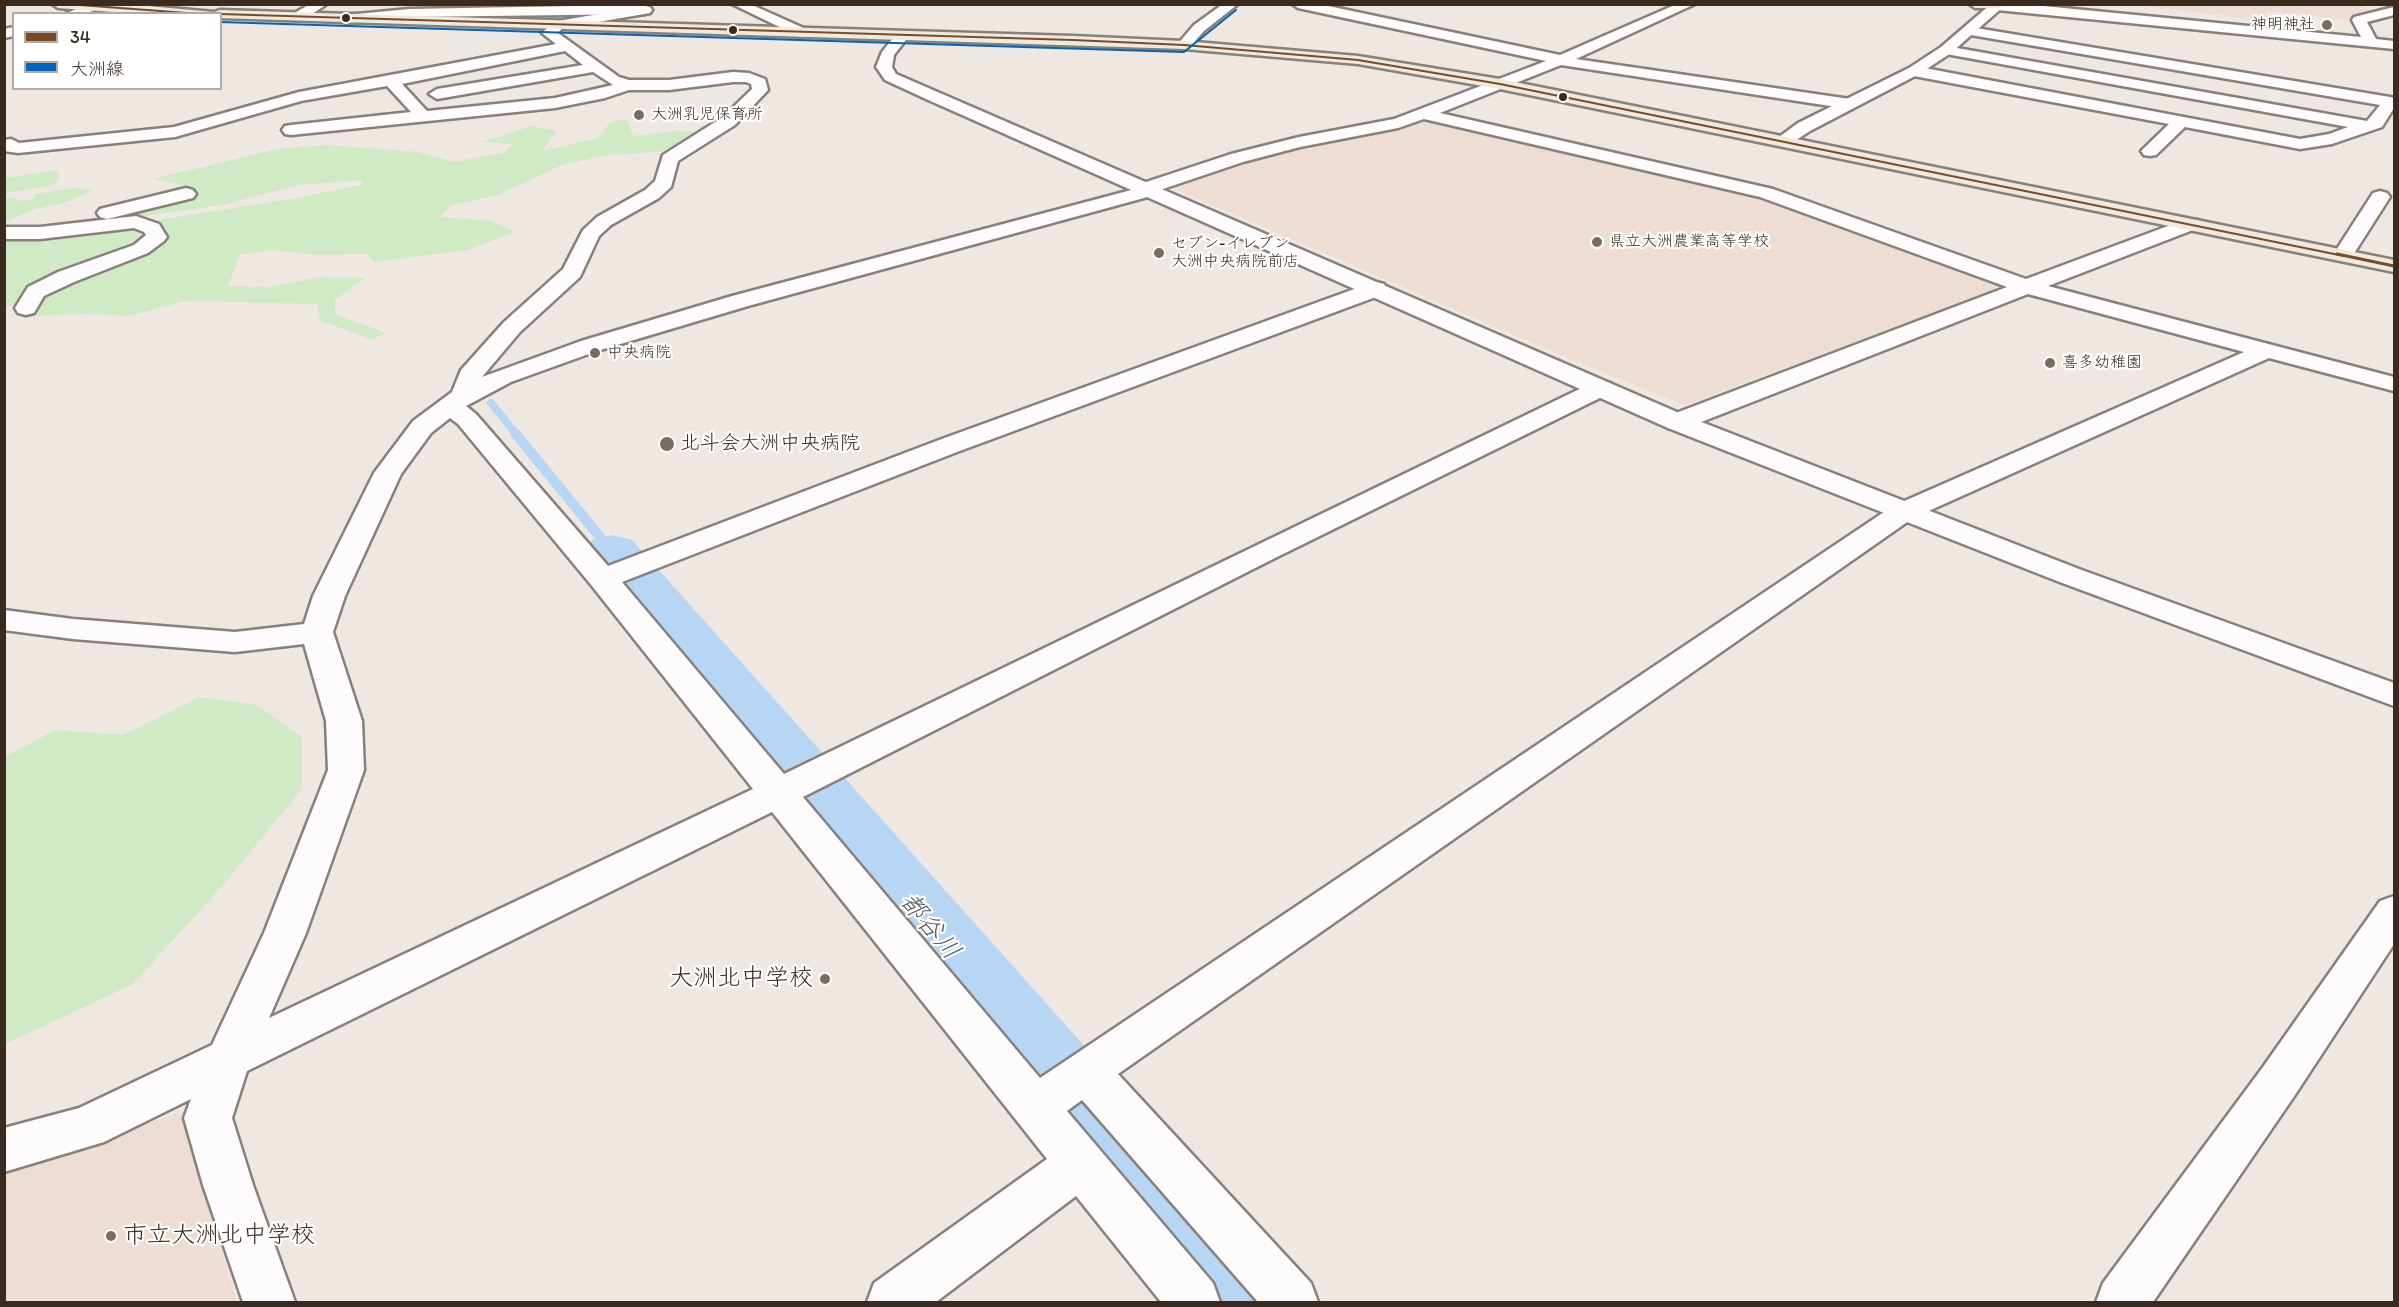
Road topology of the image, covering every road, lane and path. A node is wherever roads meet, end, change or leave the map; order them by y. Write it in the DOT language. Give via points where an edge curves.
graph roads {
  1 [pos="58,4"];
  2 [pos="140,4"];
  3 [pos="321,4"];
  4 [pos="738,4"];
  5 [pos="1232,4"];
  6 [pos="1298,4"];
  7 [pos="1356,4"];
  8 [pos="1689,4"];
  9 [pos="1975,4"];
  10 [pos="2360,4"];
  11 [pos="1998,5"];
  12 [pos="93,7"];
  13 [pos="662,7"];
  14 [pos="127,9"];
  15 [pos="645,10"];
  16 [pos="78,12"];
  17 [pos="160,12"];
  18 [pos="1338,12"];
  19 [pos="536,13"];
  20 [pos="222,14"];
  21 [pos="2389,16"];
  22 [pos="298,17"];
  23 [pos="558,25"];
  24 [pos="633,27"];
  25 [pos="1970,31"];
  26 [pos="803,33"];
  27 [pos="902,36"];
  28 [pos="2371,42"];
  29 [pos="1184,45"];
  30 [pos="2394,45"];
  31 [pos="565,47"];
  32 [pos="1946,50"];
  33 [pos="493,60"];
  34 [pos="1562,60"];
  35 [pos="2149,61"];
  36 [pos="595,67"];
  37 [pos="1914,71"];
  38 [pos="391,81"];
  39 [pos="2125,82"];
  40 [pos="1500,84"];
  41 [pos="627,85"];
  42 [pos="277,87"];
  43 [pos="325,92"];
  44 [pos="408,99"];
  45 [pos="2392,103"];
  46 [pos="1850,104"];
  47 [pos="2099,105"];
  48 [pos="1424,114"];
  49 [pos="423,116"];
  50 [pos="2182,121"];
  51 [pos="351,122"];
  52 [pos="2368,126"];
  53 [pos="291,130"];
  54 [pos="1784,140"];
  55 [pos="4,145"];
  56 [pos="2150,151"];
  57 [pos="1146,190"];
  58 [pos="186,194"];
  59 [pos="2380,197"];
  60 [pos="2191,224"];
  61 [pos="4,226"];
  62 [pos="4,233"];
  63 [pos="2343,255"];
  64 [pos="2394,266"];
  65 [pos="2027,287"];
  66 [pos="1376,290"];
  67 [pos="13,312"];
  68 [pos="2266,350"];
  69 [pos="2394,384"];
  70 [pos="1601,388"];
  71 [pos="456,400"];
  72 [pos="1677,422"];
  73 [pos="1904,512"];
  74 [pos="621,573"];
  75 [pos="4,620"];
  76 [pos="317,633"];
  77 [pos="2394,695"];
  78 [pos="796,784"];
  79 [pos="2394,912"];
  80 [pos="229,1057"];
  81 [pos="1062,1088"];
  82 [pos="4,1150"];
  83 [pos="1080,1164"];
  84 [pos="268,1302"];
  85 [pos="893,1302"];
  86 [pos="1194,1302"];
  87 [pos="1292,1302"];
  88 [pos="2122,1302"];
  1 -- 12 [label="main road"];
  2 -- 14 [label="street"];
  3 -- 22 [label="street"];
  4 -- 26 [label="street"];
  5 -- 29 [label="street" via="1199,28"];
  6 -- 18 [label="street"];
  7 -- 18 [label="street"];
  8 -- 34 [label="street"];
  9 -- 11 [label="main road"];
  10 -- 21 [label="street"];
  11 -- 25 [label="street"];
  11 -- 28 [label="street"];
  12 -- 14 [label="main road"];
  12 -- 16 [label="street"];
  13 -- 15 [label="street"];
  14 -- 17 [label="main road"];
  15 -- 19 [label="street"];
  15 -- 23 [label="street"];
  15 -- 24 [label="street" via="621,17 620,21"];
  18 -- 34 [label="street"];
  19 -- 22 [label="main road"];
  19 -- 23 [label="main road"];
  20 -- 22 [label="main road"];
  21 -- 28 [label="street" via="2371,15 2359,20"];
  23 -- 24 [label="main road"];
  23 -- 31 [label="street" via="549,33"];
  24 -- 26 [label="main road"];
  25 -- 32 [label="street"];
  25 -- 35 [label="street"];
  26 -- 27 [label="main road"];
  27 -- 29 [label="main road"];
  27 -- 57 [label="street" via="887,55 884,67 891,77"];
  28 -- 30 [label="street"];
  29 -- 40 [label="main road" via="1358,60"];
  31 -- 33 [label="street"];
  31 -- 36 [label="street"];
  32 -- 37 [label="street"];
  32 -- 39 [label="street"];
  33 -- 38 [label="street"];
  33 -- 42 [label="street" via="453,58"];
  34 -- 40 [label="street"];
  34 -- 46 [label="street"];
  35 -- 39 [label="street"];
  35 -- 45 [label="street"];
  36 -- 41 [label="street"];
  36 -- 44 [label="street"];
  37 -- 46 [label="street"];
  37 -- 47 [label="street"];
  38 -- 43 [label="street"];
  38 -- 44 [label="street"];
  39 -- 47 [label="street"];
  39 -- 52 [label="street"];
  40 -- 48 [label="street"];
  40 -- 54 [label="main road"];
  41 -- 49 [label="street" via="555,103"];
  41 -- 71 [label="street" via="669,85 733,77 759,82 760,90 729,121 669,159 664,183 652,194 604,221 590,234 572,272 512,327 470,375"];
  43 -- 51 [label="street"];
  43 -- 55 [label="street" via="175,132 18,148"];
  44 -- 49 [label="street"];
  45 -- 52 [label="street" via="2376,123"];
  46 -- 54 [label="street"];
  47 -- 50 [label="street"];
  48 -- 57 [label="street" via="1237,158"];
  48 -- 65 [label="street" via="1766,193"];
  49 -- 51 [label="street"];
  50 -- 52 [label="street" via="2300,144 2332,139"];
  50 -- 56 [label="street"];
  51 -- 53 [label="street"];
  54 -- 60 [label="main road"];
  57 -- 66 [label="street"];
  57 -- 71 [label="street" via="653,326 502,377"];
  58 -- 61 [label="street" via="89,217"];
  59 -- 63 [label="street"];
  60 -- 63 [label="main road"];
  60 -- 65 [label="street"];
  62 -- 67 [label="street" via="136,222 152,228 157,237 141,249 36,292"];
  63 -- 64 [label="main road"];
  65 -- 68 [label="street"];
  65 -- 72 [label="street"];
  66 -- 70 [label="street"];
  66 -- 74 [label="street" via="948,446"];
  68 -- 69 [label="street"];
  68 -- 73 [label="street"];
  70 -- 72 [label="street"];
  70 -- 78 [label="street"];
  71 -- 74 [label="street" via="467,419"];
  71 -- 76 [label="street" via="422,427 388,473 328,596"];
  72 -- 73 [label="street"];
  73 -- 77 [label="street"];
  73 -- 81 [label="street"];
  74 -- 78 [label="street"];
  75 -- 76 [label="street" via="235,642"];
  76 -- 80 [label="street" via="344,721 346,770 285,933"];
  78 -- 80 [label="street"];
  78 -- 81 [label="street"];
  79 -- 88 [label="street"];
  80 -- 82 [label="street" via="87,1127"];
  80 -- 84 [label="street" via="208,1118"];
  81 -- 83 [label="street"];
  81 -- 87 [label="street"];
  83 -- 85 [label="street"];
  83 -- 86 [label="street"];
}
